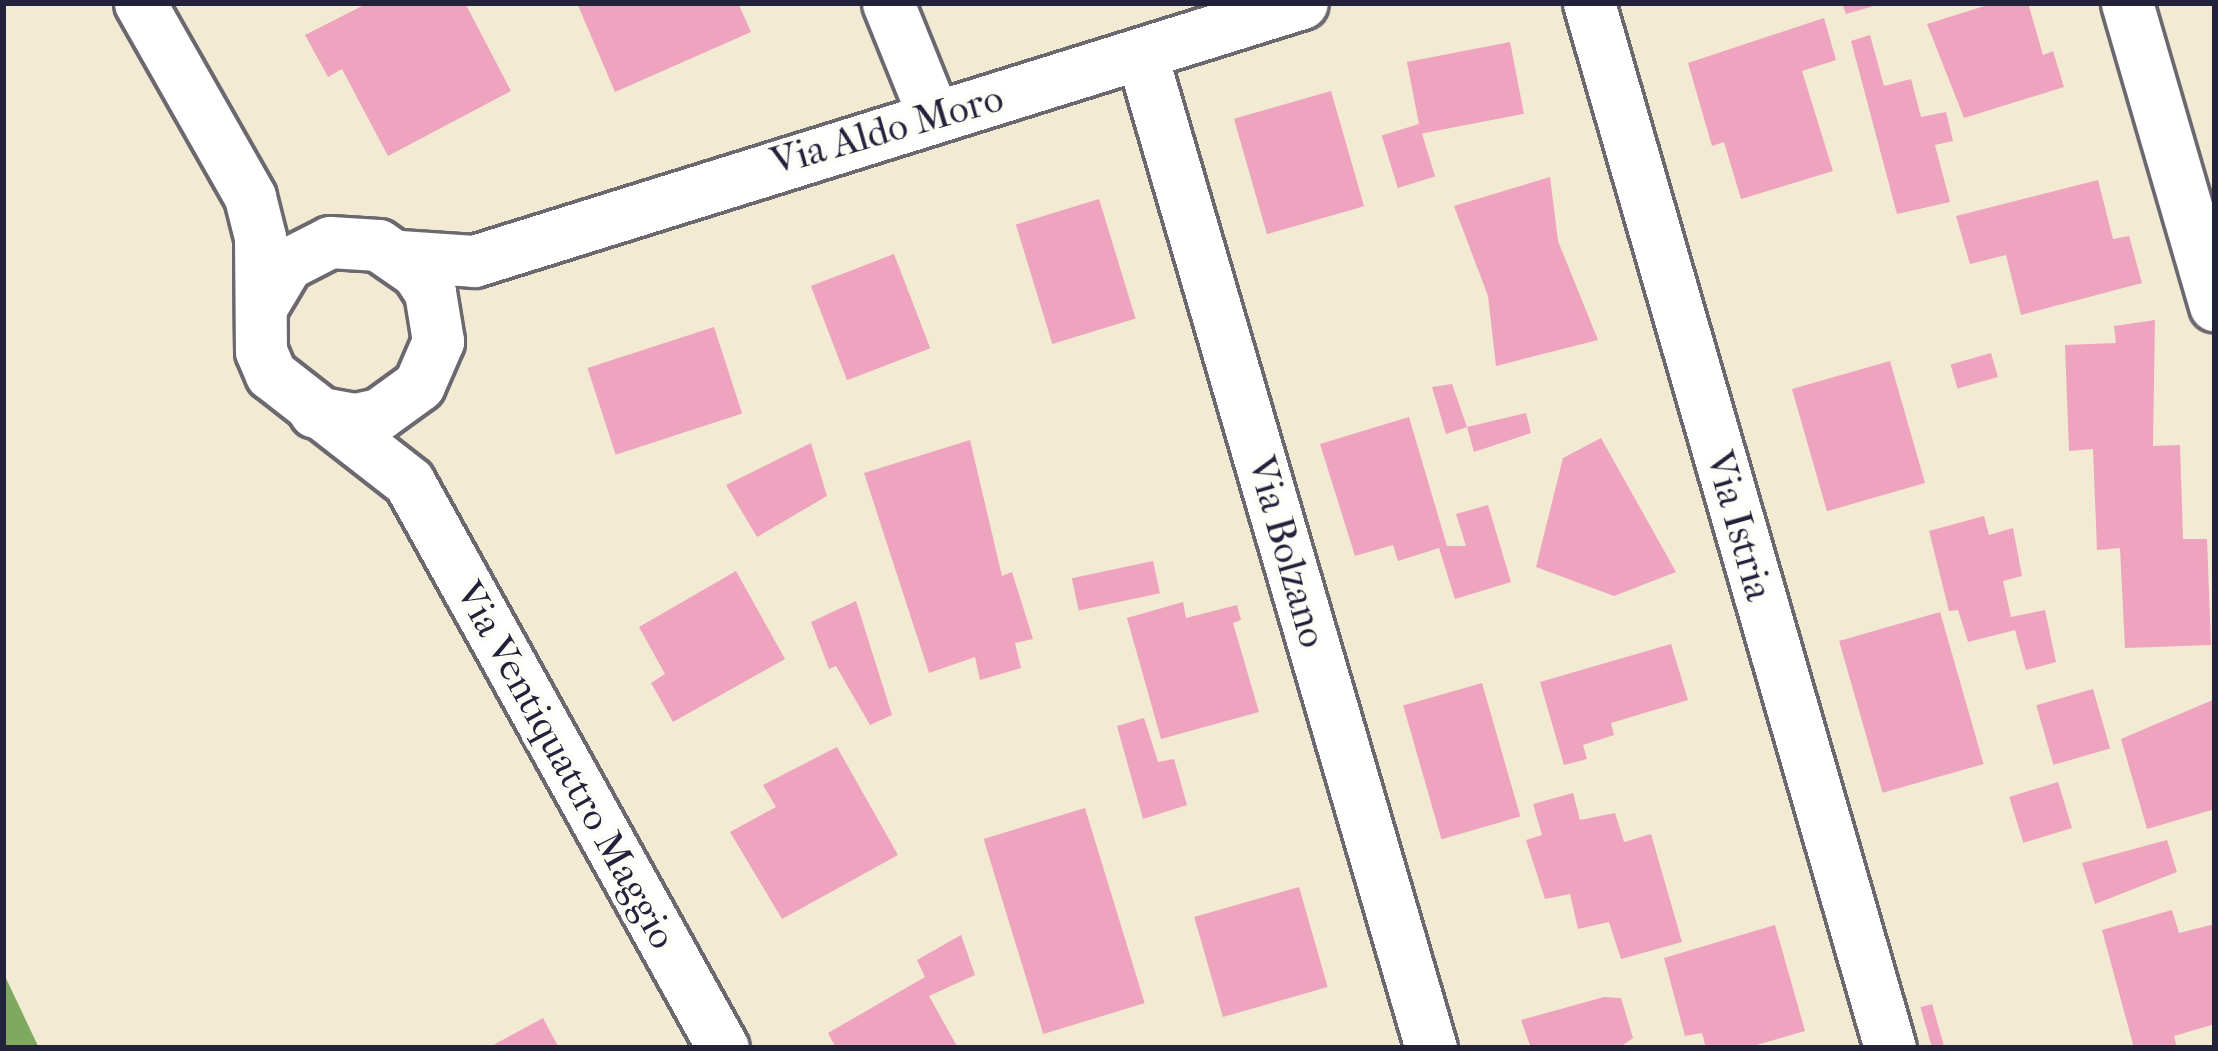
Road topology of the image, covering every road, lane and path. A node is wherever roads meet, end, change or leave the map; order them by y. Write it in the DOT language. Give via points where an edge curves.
graph roads {
  1 [pos="140,3"];
  2 [pos="888,3"];
  3 [pos="1302,3"];
  4 [pos="1589,3"];
  5 [pos="2127,3"];
  6 [pos="1142,56"];
  7 [pos="934,117"];
  8 [pos="250,197"];
  9 [pos="331,242"];
  10 [pos="399,256"];
  11 [pos="474,261"];
  12 [pos="262,304"];
  13 [pos="2215,304"];
  14 [pos="437,315"];
  15 [pos="419,386"];
  16 [pos="307,409"];
  17 [pos="409,482"];
  18 [pos="723,1048"];
  19 [pos="1431,1048"];
  20 [pos="1890,1048"];
  1 -- 8 [label="street, Via Ventiquattro Maggio"];
  2 -- 7 [label="street"];
  3 -- 6 [label="street, Via Aldo Moro"];
  4 -- 20 [label="street, Via Istria"];
  5 -- 13 [label="street"];
  6 -- 7 [label="street, Via Aldo Moro"];
  6 -- 19 [label="street, Via Bolzano"];
  7 -- 11 [label="street, Via Aldo Moro"];
  8 -- 9 [label="street"];
  8 -- 12 [label="street, Via Ventiquattro Maggio"];
  9 -- 10 [label="street" via="378,245"];
  9 -- 12 [label="street" via="287,264"];
  10 -- 11 [label="street, Via Aldo Moro"];
  10 -- 14 [label="street" via="424,282"];
  11 -- 14 [label="street"];
  12 -- 16 [label="street, Via Ventiquattro Maggio" via="261,351 271,374"];
  14 -- 15 [label="street, Via Ventiquattro Maggio" via="435,353"];
  15 -- 16 [label="street" via="401,403 355,419"];
  15 -- 17 [label="street, Via Ventiquattro Maggio" via="408,425"];
  16 -- 17 [label="street, Via Ventiquattro Maggio"];
  17 -- 18 [label="street, Via Ventiquattro Maggio"];
}
